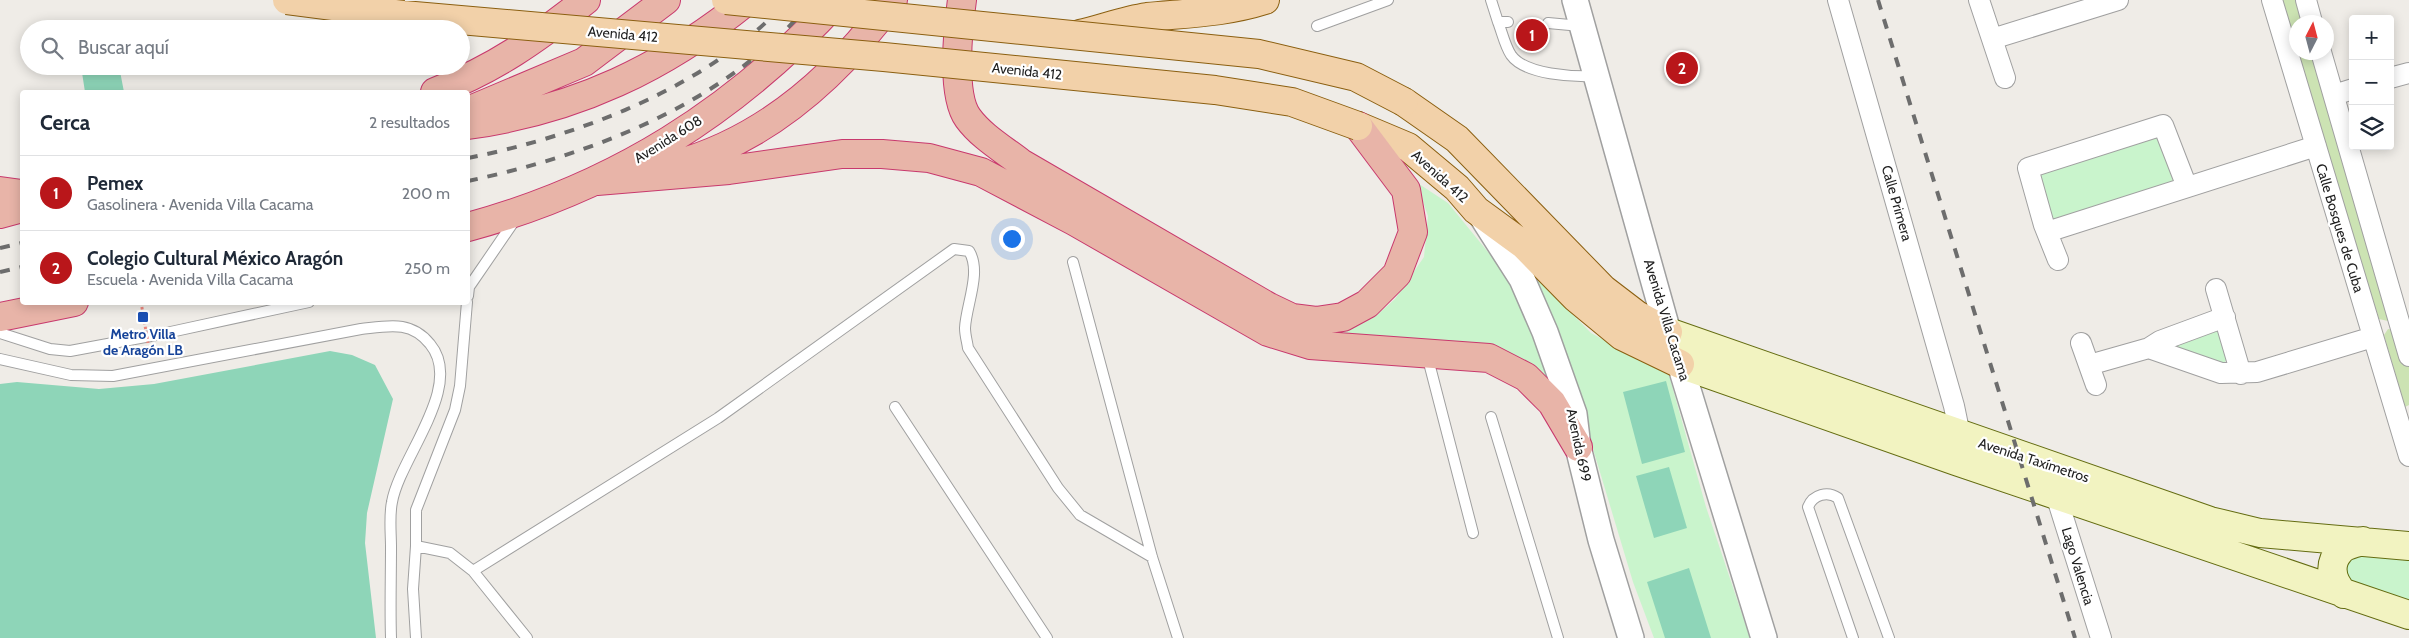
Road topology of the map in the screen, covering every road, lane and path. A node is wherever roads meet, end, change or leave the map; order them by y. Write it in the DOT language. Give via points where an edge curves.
graph roads {
  1 [pos="287,0"];
  2 [pos="586,0"];
  3 [pos="666,0"];
  4 [pos="726,0"];
  5 [pos="748,0"];
  6 [pos="838,0"];
  7 [pos="894,0"];
  8 [pos="962,0"];
  9 [pos="1265,0"];
  10 [pos="1388,0"];
  11 [pos="1491,0"];
  12 [pos="1574,0"];
  13 [pos="1838,0"];
  14 [pos="1979,0"];
  15 [pos="2118,0"];
  16 [pos="2272,0"];
  17 [pos="2306,0"];
  18 [pos="2310,15"];
  19 [pos="460,20"];
  20 [pos="470,21"];
  21 [pos="1548,23"];
  22 [pos="1317,26"];
  23 [pos="1582,26"];
  24 [pos="1080,34"];
  25 [pos="1992,39"];
  26 [pos="2325,60"];
  27 [pos="2409,73"];
  28 [pos="1596,76"];
  29 [pos="2394,77"];
  30 [pos="2006,78"];
  31 [pos="439,90"];
  32 [pos="2343,92"];
  33 [pos="470,110"];
  34 [pos="470,125"];
  35 [pos="1358,126"];
  36 [pos="2316,146"];
  37 [pos="597,181"];
  38 [pos="2186,187"];
  39 [pos="0,191"];
  40 [pos="20,194"];
  41 [pos="20,209"];
  42 [pos="1476,210"];
  43 [pos="520,212"];
  44 [pos="0,214"];
  45 [pos="478,224"];
  46 [pos="2047,232"];
  47 [pos="470,237"];
  48 [pos="2058,260"];
  49 [pos="1073,262"];
  50 [pos="470,286"];
  51 [pos="2216,289"];
  52 [pos="2400,293"];
  53 [pos="59,305"];
  54 [pos="142,305"];
  55 [pos="295,305"];
  56 [pos="467,305"];
  57 [pos="0,317"];
  58 [pos="2225,317"];
  59 [pos="1668,332"];
  60 [pos="0,333"];
  61 [pos="2373,337"];
  62 [pos="148,343"];
  63 [pos="2081,343"];
  64 [pos="2149,348"];
  65 [pos="1427,354"];
  66 [pos="2409,356"];
  67 [pos="0,360"];
  68 [pos="1680,364"];
  69 [pos="2089,365"];
  70 [pos="2241,374"];
  71 [pos="2096,384"];
  72 [pos="895,407"];
  73 [pos="1491,417"];
  74 [pos="1578,447"];
  75 [pos="1958,448"];
  76 [pos="2409,456"];
  77 [pos="2056,495"];
  78 [pos="1473,533"];
  79 [pos="2363,541"];
  80 [pos="416,546"];
  81 [pos="2409,546"];
  82 [pos="1152,557"];
  83 [pos="473,571"];
  84 [pos="1617,594"];
  85 [pos="2344,594"];
  86 [pos="2409,615"];
  87 [pos="391,638"];
  88 [pos="416,638"];
  89 [pos="527,638"];
  90 [pos="1047,638"];
  91 [pos="1178,638"];
  92 [pos="1558,638"];
  93 [pos="1631,638"];
  94 [pos="1644,638"];
  95 [pos="1764,638"];
  96 [pos="1853,638"];
  97 [pos="1889,638"];
  98 [pos="2101,638"];
  1 -- 19 [label="main road, Avenida 412, bridge"];
  2 -- 31 [label="highway" via="500,63"];
  3 -- 33 [label="highway" via="584,62"];
  4 -- 24 [label="main road, bridge"];
  5 -- 34 [label="highway" via="671,55 615,85 553,107"];
  6 -- 37 [label="highway, Avenida 608" via="753,82 676,136"];
  7 -- 37 [label="highway" via="865,38 822,83 750,134 697,158 648,172"];
  8 -- 35 [label="highway" via="958,32 958,93 967,117 985,136 1021,163 1292,318 1316,322 1342,317 1367,304 1397,274 1413,232 1406,190"];
  9 -- 24 [label="main road" via="1188,15 1145,18"];
  10 -- 22 [label="lane"];
  11 -- 28 [label="lane" via="1503,22 1512,56 1554,76"];
  12 -- 23 [label="street, Avenida Villa Cacama"];
  13 -- 75 [label="street, Calle Primera" via="1954,406"];
  14 -- 25 [label="street"];
  15 -- 25 [label="street"];
  16 -- 36 [label="street, Calle Bosques de Cuba"];
  17 -- 18 [label="street"];
  20 -- 35 [label="main road, Avenida 412, bridge" via="1215,90 1292,102"];
  21 -- 23 [label="lane"];
  23 -- 28 [label="street, Avenida Villa Cacama"];
  24 -- 59 [label="main road, bridge" via="1259,54 1356,77 1404,102 1457,139 1603,289 1637,315"];
  25 -- 30 [label="street"];
  26 -- 32 [label="street"];
  27 -- 29 [label="street"];
  28 -- 59 [label="street, Avenida Villa Cacama"];
  32 -- 52 [label="street"];
  35 -- 42 [label="main road, Avenida 412" via="1408,147 1457,188"];
  36 -- 38 [label="street"];
  36 -- 61 [label="street, Calle Bosques de Cuba"];
  37 -- 43 [label="highway, Avenida 608"];
  37 -- 65 [label="highway" via="729,170 842,154 929,158 980,172 1074,221 1268,332 1310,345"];
  38 -- 46 [label="street"];
  38 -- 46 [label="street" via="2164,125 2028,168"];
  39 -- 40 [label="highway"];
  41 -- 44 [label="highway"];
  42 -- 68 [label="main road, Avenida 412" via="1524,245 1576,298 1622,336"];
  42 -- 74 [label="street, Avenida 699" via="1522,279 1545,332 1574,414"];
  43 -- 45 [label="highway, Avenida 608"];
  43 -- 50 [label="lane"];
  45 -- 47 [label="lane"];
  46 -- 48 [label="street"];
  49 -- 82 [label="lane"];
  51 -- 58 [label="street"];
  52 -- 66 [label="street"];
  53 -- 57 [label="highway"];
  54 -- 62 [label="path, bridge"];
  55 -- 60 [label="lane" via="70,351 50,349"];
  56 -- 80 [label="lane" via="455,410 416,510"];
  58 -- 64 [label="street"];
  58 -- 70 [label="street"];
  59 -- 68 [label="street, Avenida Villa Cacama"];
  59 -- 75 [label="main road, Avenida Taxímetros"];
  61 -- 70 [label="street"];
  61 -- 76 [label="street, Calle Bosques de Cuba"];
  63 -- 69 [label="street"];
  64 -- 69 [label="street"];
  64 -- 70 [label="street" via="2221,373"];
  65 -- 74 [label="highway" via="1488,358 1526,377 1552,403"];
  65 -- 78 [label="lane"];
  67 -- 87 [label="lane" via="71,375 113,376 361,329 392,325 413,328 438,352 441,366 438,395 392,502"];
  68 -- 75 [label="main road, Avenida Taxímetros"];
  68 -- 95 [label="street, Avenida Villa Cacama"];
  69 -- 71 [label="street"];
  72 -- 90 [label="lane"];
  73 -- 92 [label="lane"];
  74 -- 84 [label="street, Avenida 699"];
  75 -- 77 [label="main road, Avenida Taxímetros"];
  75 -- 79 [label="main road, Avenida Taxímetros" via="2041,461 2210,521 2260,533"];
  77 -- 85 [label="main road, Avenida Taxímetros"];
  77 -- 98 [label="street, Lago Valencia"];
  79 -- 81 [label="main road, Avenida Taxímetros"];
  79 -- 85 [label="main road" via="2341,550 2334,561 2331,572 2334,584"];
  80 -- 83 [label="lane" via="450,553"];
  80 -- 88 [label="lane" via="413,588"];
  82 -- 83 [label="lane" via="1080,515 1058,488 968,348 965,330 974,259 969,251 954,249 718,418"];
  82 -- 91 [label="lane"];
  83 -- 89 [label="lane"];
  84 -- 93 [label="street, Avenida 699"];
  84 -- 94 [label="street"];
  85 -- 86 [label="main road, Avenida Taxímetros"];
  96 -- 97 [label="lane" via="1808,507 1814,498 1821,495 1832,494 1838,498"];
}
